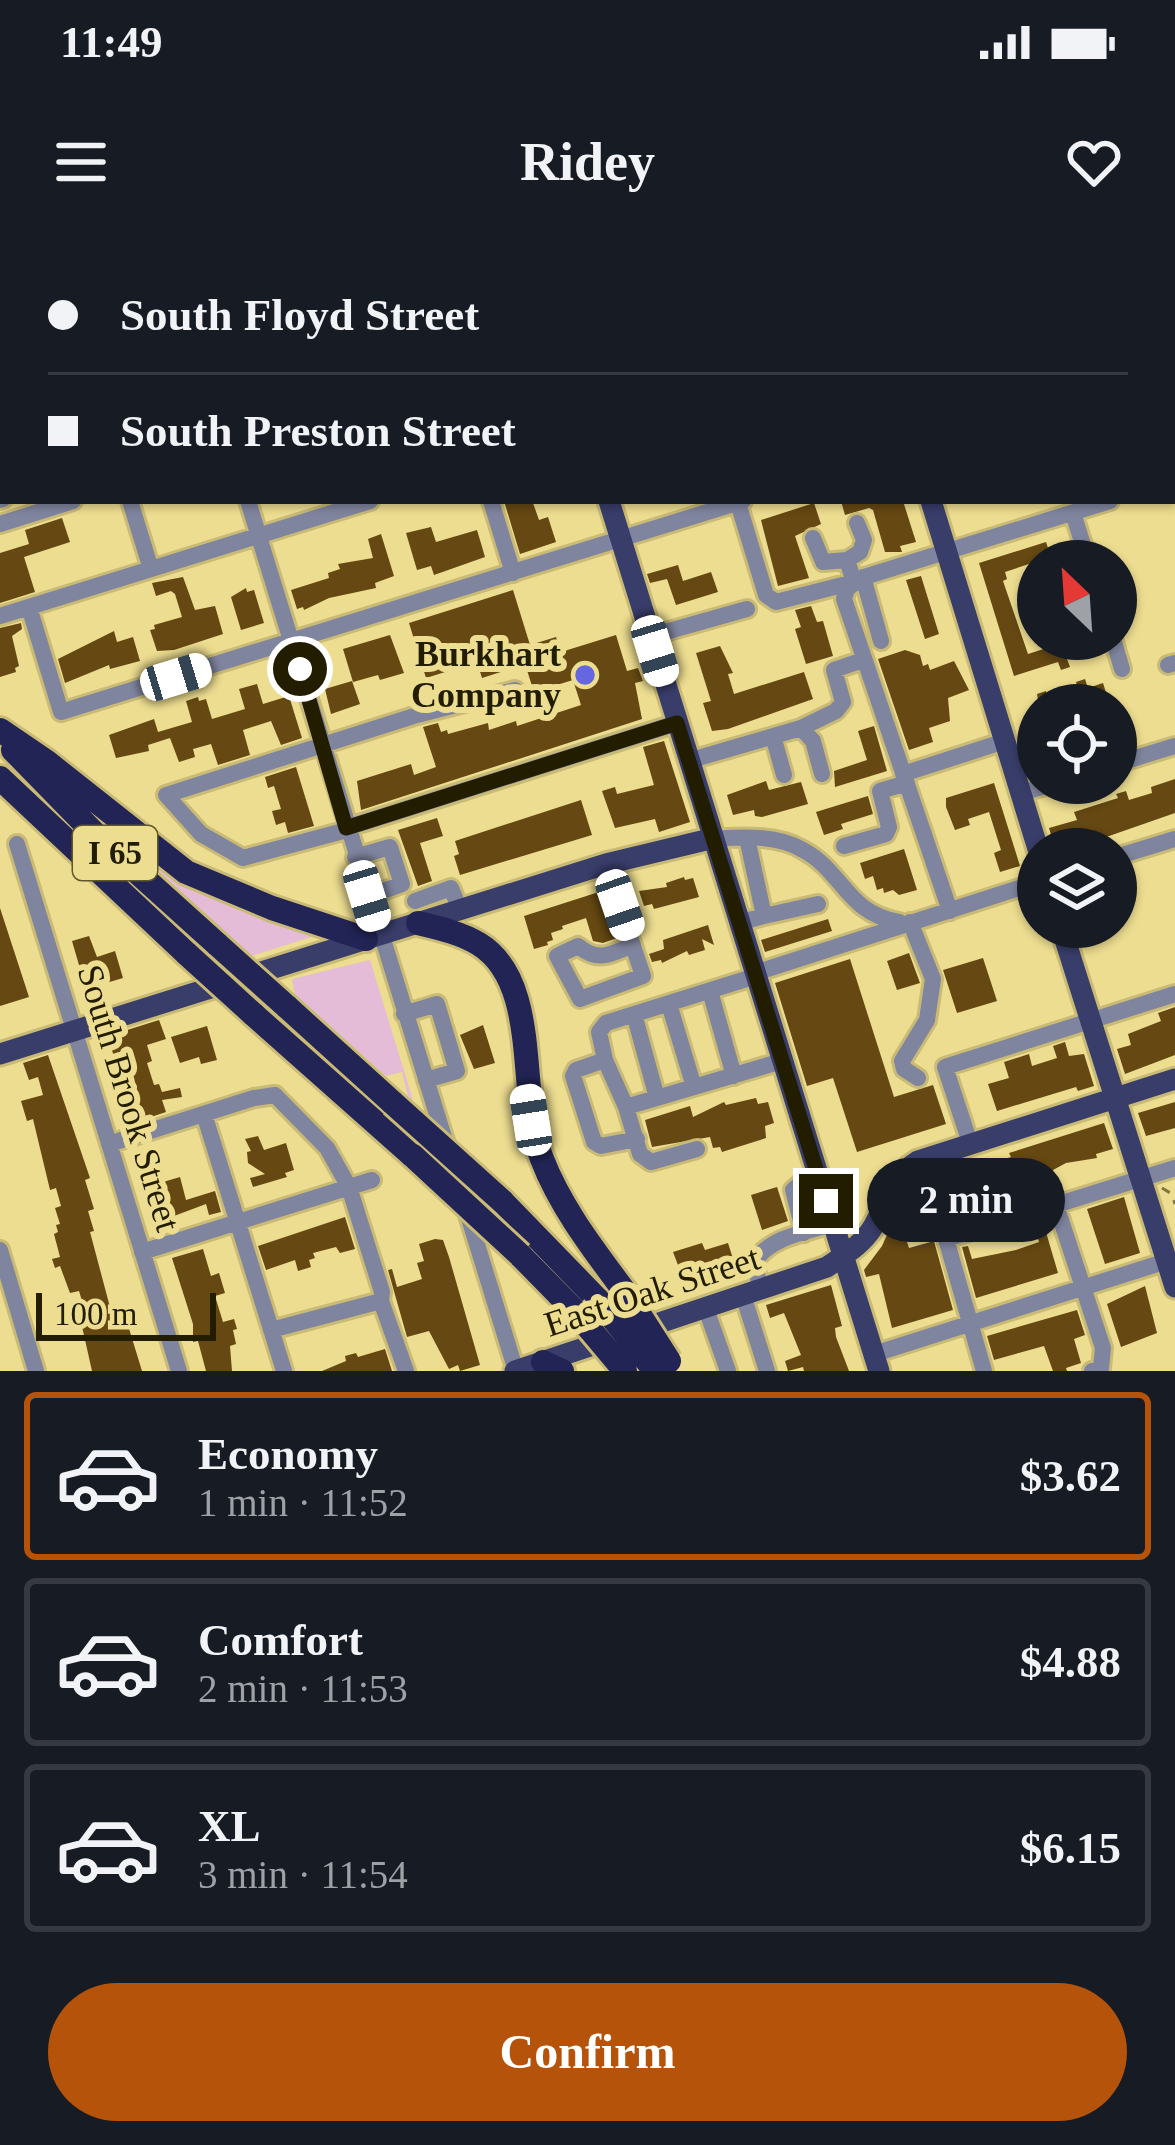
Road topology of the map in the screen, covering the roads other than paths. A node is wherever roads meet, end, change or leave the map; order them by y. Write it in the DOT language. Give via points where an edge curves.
graph roads {
  1 [pos="63,504"];
  2 [pos="131,504"];
  3 [pos="249,504"];
  4 [pos="360,504"];
  5 [pos="492,504"];
  6 [pos="609,504"];
  7 [pos="730,504"];
  8 [pos="733,504"];
  9 [pos="932,504"];
  10 [pos="1101,504"];
  11 [pos="1073,513"];
  12 [pos="0,524"];
  13 [pos="857,524"];
  14 [pos="259,536"];
  15 [pos="813,538"];
  16 [pos="620,540"];
  17 [pos="1081,540"];
  18 [pos="946,552"];
  19 [pos="847,560"];
  20 [pos="151,569"];
  21 [pos="513,573"];
  22 [pos="859,580"];
  23 [pos="29,607"];
  24 [pos="747,609"];
  25 [pos="0,616"];
  26 [pos="651,636"];
  27 [pos="292,641"];
  28 [pos="881,641"];
  29 [pos="863,660"];
  30 [pos="1119,660"];
  31 [pos="1122,669"];
  32 [pos="515,690"];
  33 [pos="677,723"];
  34 [pos="801,728"];
  35 [pos="0,732"];
  36 [pos="773,736"];
  37 [pos="1005,741"];
  38 [pos="324,746"];
  39 [pos="1175,746"];
  40 [pos="22,751"];
  41 [pos="1137,758"];
  42 [pos="688,760"];
  43 [pos="822,774"];
  44 [pos="784,775"];
  45 [pos="0,778"];
  46 [pos="905,778"];
  47 [pos="1017,781"];
  48 [pos="347,829"];
  49 [pos="710,838"];
  50 [pos="748,838"];
  51 [pos="1175,839"];
  52 [pos="16,844"];
  53 [pos="844,846"];
  54 [pos="1137,851"];
  55 [pos="355,857"];
  56 [pos="606,864"];
  57 [pos="402,884"];
  58 [pos="1017,889"];
  59 [pos="367,896"];
  60 [pos="818,904"];
  61 [pos="950,911"];
  62 [pos="418,915"];
  63 [pos="764,916"];
  64 [pos="908,922"];
  65 [pos="737,923"];
  66 [pos="372,937"];
  67 [pos="633,945"];
  68 [pos="1068,948"];
  69 [pos="756,975"];
  70 [pos="710,991"];
  71 [pos="1175,994"];
  72 [pos="669,1004"];
  73 [pos="404,1014"];
  74 [pos="634,1014"];
  75 [pos="1091,1021"];
  76 [pos="73,1030"];
  77 [pos="0,1054"];
  78 [pos="605,1060"];
  79 [pos="782,1060"];
  80 [pos="734,1076"];
  81 [pos="918,1078"];
  82 [pos="1175,1079"];
  83 [pos="426,1080"];
  84 [pos="694,1087"];
  85 [pos="657,1098"];
  86 [pos="1115,1098"];
  87 [pos="626,1107"];
  88 [pos="204,1114"];
  89 [pos="637,1139"];
  90 [pos="970,1143"];
  91 [pos="109,1144"];
  92 [pos="697,1149"];
  93 [pos="1175,1168"];
  94 [pos="818,1177"];
  95 [pos="1142,1179"];
  96 [pos="372,1180"];
  97 [pos="349,1187"];
  98 [pos="1056,1205"];
  99 [pos="238,1222"];
  100 [pos="833,1224"];
  101 [pos="804,1233"];
  102 [pos="0,1250"];
  103 [pos="142,1252"];
  104 [pos="843,1256"];
  105 [pos="1167,1261"];
  106 [pos="1082,1287"];
  107 [pos="1175,1287"];
  108 [pos="752,1292"];
  109 [pos="381,1301"];
  110 [pos="705,1306"];
  111 [pos="970,1323"];
  112 [pos="271,1330"];
  113 [pos="876,1363"];
  114 [pos="552,1366"];
  115 [pos="663,1367"];
  116 [pos="36,1371"];
  117 [pos="179,1371"];
  118 [pos="284,1371"];
  119 [pos="406,1371"];
  120 [pos="516,1371"];
  121 [pos="625,1371"];
  122 [pos="728,1371"];
  123 [pos="767,1371"];
  124 [pos="984,1371"];
  125 [pos="1092,1371"];
  1 -- 12 [label="street"];
  2 -- 20 [label="street"];
  3 -- 14 [label="street"];
  4 -- 14 [label="street"];
  5 -- 21 [label="street"];
  6 -- 16 [label="main road"];
  7 -- 16 [label="street"];
  8 -- 22 [label="street" via="770,601"];
  9 -- 18 [label="main road"];
  10 -- 11 [label="street"];
  11 -- 17 [label="street"];
  11 -- 18 [label="street"];
  13 -- 19 [label="street" via="864,540"];
  14 -- 20 [label="street"];
  14 -- 27 [label="street"];
  15 -- 19 [label="street" via="823,562"];
  16 -- 21 [label="street"];
  16 -- 26 [label="main road"];
  18 -- 22 [label="street"];
  18 -- 37 [label="main road"];
  19 -- 22 [label="street"];
  20 -- 23 [label="street"];
  21 -- 27 [label="street"];
  22 -- 28 [label="street"];
  22 -- 29 [label="street" via="844,599"];
  23 -- 25 [label="street"];
  23 -- 27 [label="street" via="61,712"];
  24 -- 26 [label="street"];
  26 -- 33 [label="main road"];
  27 -- 38 [label="street"];
  29 -- 34 [label="street" via="833,670 843,702"];
  29 -- 46 [label="street"];
  30 -- 31 [label="street"];
  32 -- 38 [label="street"];
  33 -- 42 [label="main road"];
  33 -- 48 [label="street"];
  34 -- 36 [label="street"];
  34 -- 43 [label="street"];
  35 -- 40 [label="highway"];
  36 -- 42 [label="street"];
  36 -- 44 [label="street"];
  37 -- 46 [label="street"];
  37 -- 47 [label="main road"];
  38 -- 48 [label="street"];
  38 -- 48 [label="street" via="166,795 201,834 243,858"];
  39 -- 41 [label="street"];
  40 -- 66 [label="highway" via="197,878"];
  40 -- 115 [label="highway, I 65, bridge" via="96,836 502,1202"];
  42 -- 49 [label="main road"];
  45 -- 121 [label="highway, I 65, bridge" via="520,1255"];
  46 -- 53 [label="street" via="880,791 886,834"];
  46 -- 61 [label="street"];
  48 -- 55 [label="street"];
  49 -- 50 [label="street"];
  49 -- 56 [label="main road"];
  49 -- 65 [label="main road"];
  50 -- 63 [label="street"];
  50 -- 64 [label="street" via="803,849 860,908"];
  51 -- 54 [label="street"];
  52 -- 76 [label="street, South Brook Street"];
  55 -- 57 [label="street" via="390,847"];
  55 -- 59 [label="street"];
  56 -- 62 [label="main road" via="460,910"];
  56 -- 67 [label="street"];
  57 -- 59 [label="street"];
  57 -- 62 [label="street"];
  58 -- 61 [label="street"];
  59 -- 66 [label="street"];
  60 -- 63 [label="street"];
  61 -- 64 [label="street"];
  62 -- 66 [label="main road"];
  62 -- 115 [label="highway, bridge" via="477,943 505,969 541,1156"];
  63 -- 65 [label="street"];
  64 -- 69 [label="street"];
  64 -- 81 [label="street" via="933,980 927,1020 902,1061"];
  65 -- 69 [label="main road"];
  66 -- 73 [label="street"];
  66 -- 76 [label="main road"];
  67 -- 67 [label="street" via="644,976 580,999 557,956 578,946 602,958"];
  68 -- 75 [label="main road"];
  69 -- 70 [label="street"];
  69 -- 79 [label="main road"];
  70 -- 72 [label="street"];
  70 -- 80 [label="street"];
  71 -- 75 [label="street"];
  72 -- 74 [label="street"];
  72 -- 84 [label="street"];
  73 -- 83 [label="street"];
  73 -- 83 [label="street" via="437,1004 457,1071"];
  74 -- 78 [label="street" via="599,1033"];
  74 -- 85 [label="street"];
  75 -- 86 [label="main road"];
  75 -- 90 [label="street" via="945,1067"];
  76 -- 77 [label="main road"];
  76 -- 91 [label="street, South Brook Street"];
  78 -- 87 [label="street"];
  78 -- 89 [label="street" via="573,1076 594,1142"];
  79 -- 80 [label="street"];
  79 -- 94 [label="main road"];
  80 -- 84 [label="street"];
  82 -- 86 [label="main road, East Oak Street"];
  83 -- 120 [label="street"];
  84 -- 85 [label="street"];
  85 -- 87 [label="street"];
  86 -- 90 [label="main road, East Oak Street"];
  86 -- 95 [label="main road"];
  87 -- 89 [label="street"];
  88 -- 91 [label="street"];
  88 -- 97 [label="street" via="275,1096 316,1134"];
  88 -- 99 [label="street"];
  89 -- 92 [label="street" via="651,1162"];
  90 -- 104 [label="main road, East Oak Street" via="904,1171 871,1229"];
  91 -- 103 [label="street, South Brook Street"];
  93 -- 95 [label="street"];
  94 -- 100 [label="main road"];
  94 -- 101 [label="street" via="793,1190"];
  95 -- 98 [label="street"];
  95 -- 105 [label="main road"];
  96 -- 97 [label="street"];
  97 -- 99 [label="street"];
  97 -- 109 [label="street"];
  98 -- 106 [label="street"];
  98 -- 111 [label="street" via="946,1239"];
  99 -- 103 [label="street"];
  99 -- 112 [label="street"];
  100 -- 101 [label="street"];
  100 -- 104 [label="main road"];
  101 -- 108 [label="street" via="756,1257"];
  102 -- 116 [label="street"];
  103 -- 117 [label="street, South Brook Street"];
  104 -- 108 [label="main road, East Oak Street"];
  104 -- 113 [label="main road"];
  105 -- 106 [label="street"];
  105 -- 107 [label="main road"];
  106 -- 111 [label="street"];
  106 -- 125 [label="street" via="1103,1348 1101,1368"];
  108 -- 110 [label="main road, East Oak Street"];
  108 -- 123 [label="street"];
  109 -- 112 [label="street"];
  109 -- 119 [label="street"];
  110 -- 114 [label="main road, East Oak Street"];
  110 -- 122 [label="street"];
  111 -- 113 [label="street"];
  111 -- 124 [label="street"];
  112 -- 118 [label="street"];
  114 -- 120 [label="main road, East Oak Street"];
}
